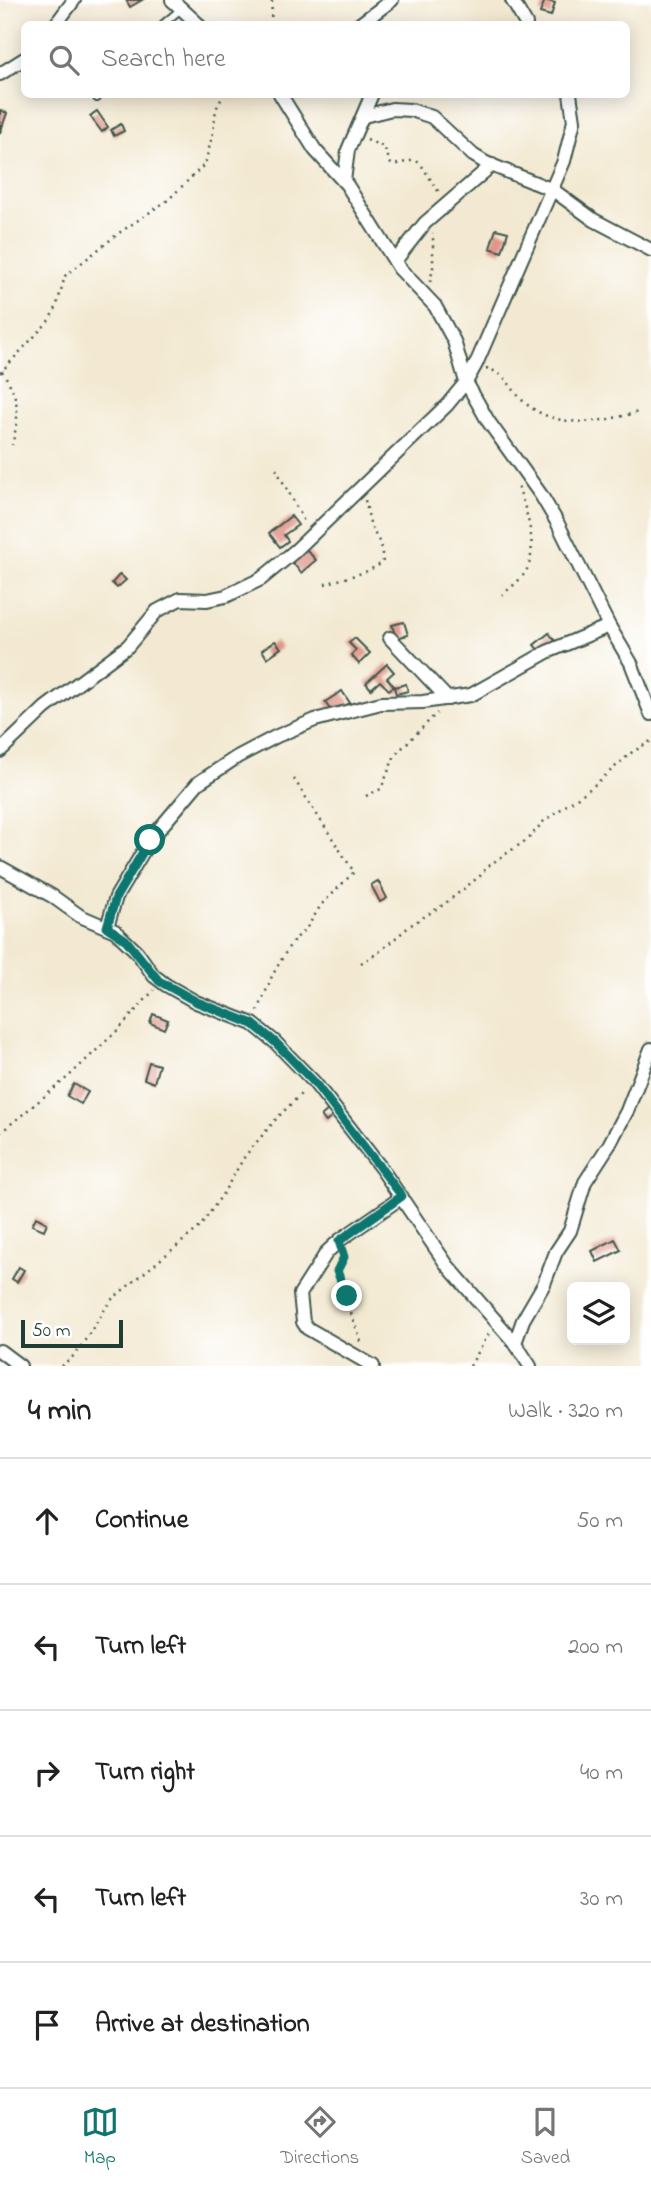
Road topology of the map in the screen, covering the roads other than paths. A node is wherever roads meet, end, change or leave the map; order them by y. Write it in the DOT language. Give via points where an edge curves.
graph roads {
  1 [pos="74,0"];
  2 [pos="392,0"];
  3 [pos="512,0"];
  4 [pos="176,4"];
  5 [pos="58,21"];
  6 [pos="165,21"];
  7 [pos="195,21"];
  8 [pos="368,21"];
  9 [pos="524,21"];
  10 [pos="21,61"];
  11 [pos="0,74"];
  12 [pos="282,98"];
  13 [pos="371,98"];
  14 [pos="571,98"];
  15 [pos="364,116"];
  16 [pos="492,165"];
  17 [pos="344,181"];
  18 [pos="553,190"];
  19 [pos="651,250"];
  20 [pos="395,261"];
  21 [pos="466,382"];
  22 [pos="609,626"];
  23 [pos="390,638"];
  24 [pos="448,699"];
  25 [pos="651,714"];
  26 [pos="0,751"];
  27 [pos="0,867"];
  28 [pos="107,927"];
  29 [pos="651,1049"];
  30 [pos="402,1196"];
  31 [pos="0,1351"];
  32 [pos="523,1355"];
  33 [pos="370,1364"];
  34 [pos="20,1366"];
  35 [pos="514,1366"];
  1 -- 5 [label="street"];
  2 -- 8 [label="street"];
  3 -- 9 [label="street"];
  4 -- 6 [label="lane"];
  4 -- 7 [label="street"];
  10 -- 11 [label="street"];
  12 -- 17 [label="street" via="314,150"];
  13 -- 15 [label="street"];
  14 -- 18 [label="street" via="574,121"];
  15 -- 16 [label="street" via="392,109 421,112"];
  15 -- 17 [label="street" via="348,150"];
  16 -- 18 [label="street"];
  16 -- 20 [label="street" via="432,217"];
  17 -- 20 [label="street"];
  18 -- 19 [label="street" via="594,220"];
  18 -- 21 [label="street"];
  20 -- 21 [label="street" via="435,306 454,341"];
  21 -- 22 [label="street" via="557,522"];
  21 -- 26 [label="street" via="433,419 261,579 236,593 207,600 180,599 157,611 128,646 45,708"];
  22 -- 24 [label="street" via="547,652 481,690"];
  22 -- 25 [label="street" via="635,672"];
  23 -- 24 [label="street"];
  24 -- 28 [label="street" via="387,702 315,720 237,757 198,783 150,840 116,897"];
  27 -- 28 [label="street" via="80,916"];
  28 -- 30 [label="street" via="126,940 154,976 182,995 253,1024 275,1042 314,1082"];
  29 -- 32 [label="street" via="627,1111 585,1182 570,1231 523,1320"];
  30 -- 32 [label="street" via="447,1265"];
  30 -- 33 [label="street" via="327,1252 302,1288 299,1301 303,1322 316,1335"];
  31 -- 34 [label="street"];
  32 -- 35 [label="street"];
}
